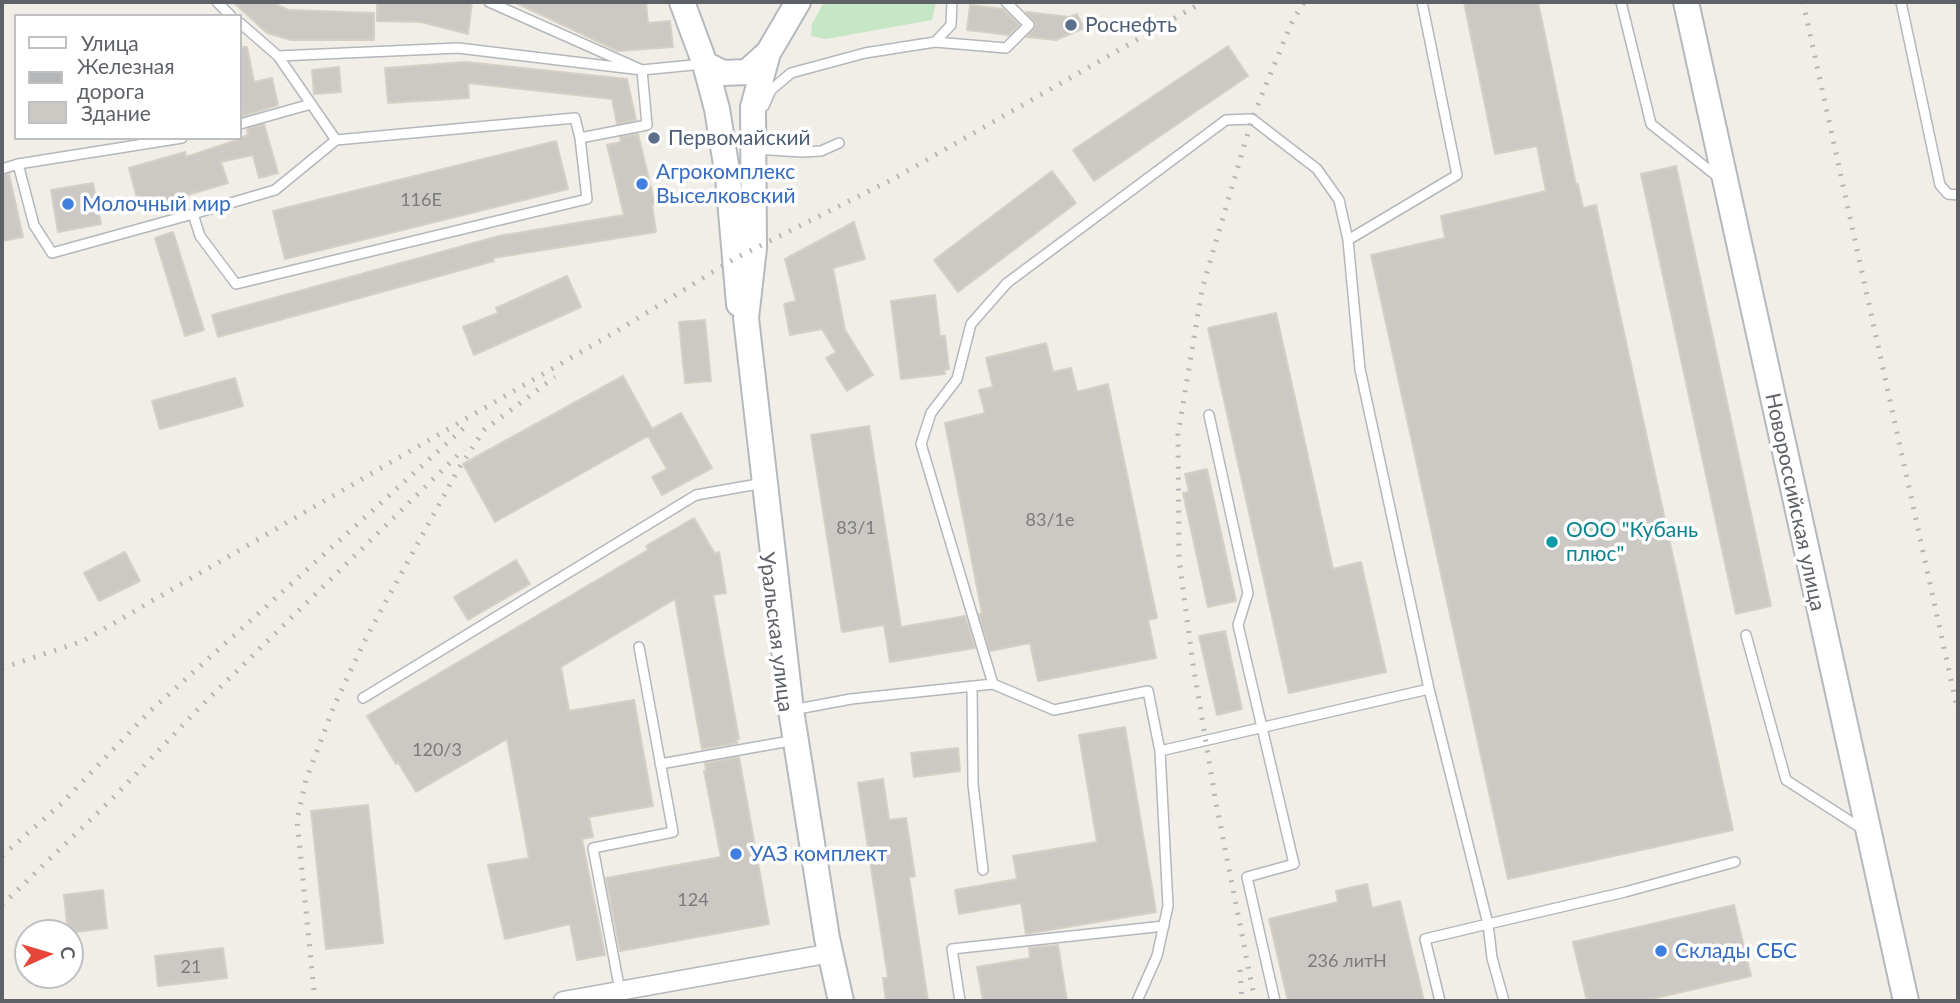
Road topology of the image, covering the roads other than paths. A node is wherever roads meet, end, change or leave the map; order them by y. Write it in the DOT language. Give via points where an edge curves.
graph roads {
  1 [pos="489,2"];
  2 [pos="682,2"];
  3 [pos="798,2"];
  4 [pos="952,2"];
  5 [pos="1006,2"];
  6 [pos="1422,2"];
  7 [pos="1621,2"];
  8 [pos="1686,2"];
  9 [pos="1901,2"];
  10 [pos="242,25"];
  11 [pos="935,43"];
  12 [pos="768,53"];
  13 [pos="278,56"];
  14 [pos="705,64"];
  15 [pos="642,70"];
  16 [pos="311,104"];
  17 [pos="242,123"];
  18 [pos="580,138"];
  19 [pos="169,140"];
  20 [pos="336,140"];
  21 [pos="839,143"];
  22 [pos="752,149"];
  23 [pos="18,164"];
  24 [pos="2,169"];
  25 [pos="1726,183"];
  26 [pos="1958,195"];
  27 [pos="193,214"];
  28 [pos="1348,240"];
  29 [pos="1209,415"];
  30 [pos="762,484"];
  31 [pos="1746,635"];
  32 [pos="639,647"];
  33 [pos="993,684"];
  34 [pos="972,687"];
  35 [pos="1429,689"];
  36 [pos="363,698"];
  37 [pos="791,710"];
  38 [pos="1261,727"];
  39 [pos="790,741"];
  40 [pos="1160,751"];
  41 [pos="660,764"];
  42 [pos="1869,834"];
  43 [pos="1735,862"];
  44 [pos="983,870"];
  45 [pos="1488,924"];
  46 [pos="1164,926"];
  47 [pos="828,954"];
  48 [pos="630,994"];
  49 [pos="563,1001"];
  50 [pos="839,1001"];
  51 [pos="960,1001"];
  52 [pos="1137,1001"];
  53 [pos="1275,1001"];
  54 [pos="1440,1001"];
  55 [pos="1504,1001"];
  56 [pos="1906,1001"];
  1 -- 15 [label="lane"];
  2 -- 14 [label="main road, Уральская улица"];
  3 -- 12 [label="main road"];
  4 -- 11 [label="lane" via="951,25"];
  5 -- 11 [label="lane" via="1029,25 1006,48"];
  6 -- 28 [label="lane" via="1457,175"];
  7 -- 25 [label="lane" via="1651,124"];
  8 -- 25 [label="main road, Новороссийская улица"];
  9 -- 26 [label="lane" via="1940,184 1948,194"];
  10 -- 13 [label="lane"];
  11 -- 22 [label="lane" via="864,53 792,73 771,90"];
  12 -- 14 [label="main road" via="747,72 723,74"];
  12 -- 22 [label="main road, Уральская улица" via="753,107"];
  13 -- 15 [label="lane" via="458,48"];
  13 -- 16 [label="lane"];
  14 -- 15 [label="lane"];
  14 -- 30 [label="main road, Уральская улица" via="726,163"];
  15 -- 18 [label="lane" via="646,125"];
  16 -- 17 [label="lane"];
  16 -- 20 [label="lane"];
  18 -- 20 [label="lane" via="575,118"];
  18 -- 27 [label="lane" via="587,199 236,284 200,236"];
  19 -- 23 [label="lane"];
  20 -- 27 [label="lane" via="275,190"];
  21 -- 22 [label="lane" via="821,151"];
  22 -- 30 [label="main road, Уральская улица" via="754,248 746,318"];
  23 -- 24 [label="lane"];
  23 -- 27 [label="lane" via="34,225 52,253"];
  25 -- 42 [label="main road, Новороссийская улица"];
  28 -- 33 [label="lane" via="1339,200 1317,169 1252,119 1226,120 1007,283 971,324 957,379 931,413 921,443"];
  28 -- 35 [label="lane" via="1360,369"];
  29 -- 38 [label="lane" via="1248,593 1238,625"];
  30 -- 36 [label="lane" via="695,495"];
  30 -- 37 [label="main road, Уральская улица"];
  30 -- 39 [label="main road, Уральская улица"];
  31 -- 42 [label="lane" via="1786,780"];
  32 -- 41 [label="lane"];
  33 -- 34 [label="lane"];
  33 -- 40 [label="lane" via="1054,710 1148,691"];
  34 -- 37 [label="lane"];
  34 -- 44 [label="lane" via="972,784"];
  35 -- 38 [label="lane"];
  35 -- 45 [label="lane"];
  37 -- 47 [label="main road, Уральская улица"];
  38 -- 40 [label="lane"];
  38 -- 53 [label="lane" via="1294,864 1247,877"];
  39 -- 41 [label="lane"];
  39 -- 47 [label="main road, Уральская улица"];
  40 -- 46 [label="lane" via="1168,906"];
  41 -- 48 [label="lane" via="673,832 593,848"];
  42 -- 56 [label="main road, Новороссийская улица"];
  43 -- 45 [label="lane"];
  45 -- 54 [label="lane" via="1424,939"];
  45 -- 55 [label="lane"];
  46 -- 51 [label="lane" via="952,949"];
  46 -- 52 [label="lane" via="1157,956"];
  47 -- 48 [label="street"];
  47 -- 50 [label="main road, Уральская улица"];
  48 -- 49 [label="street"];
}
